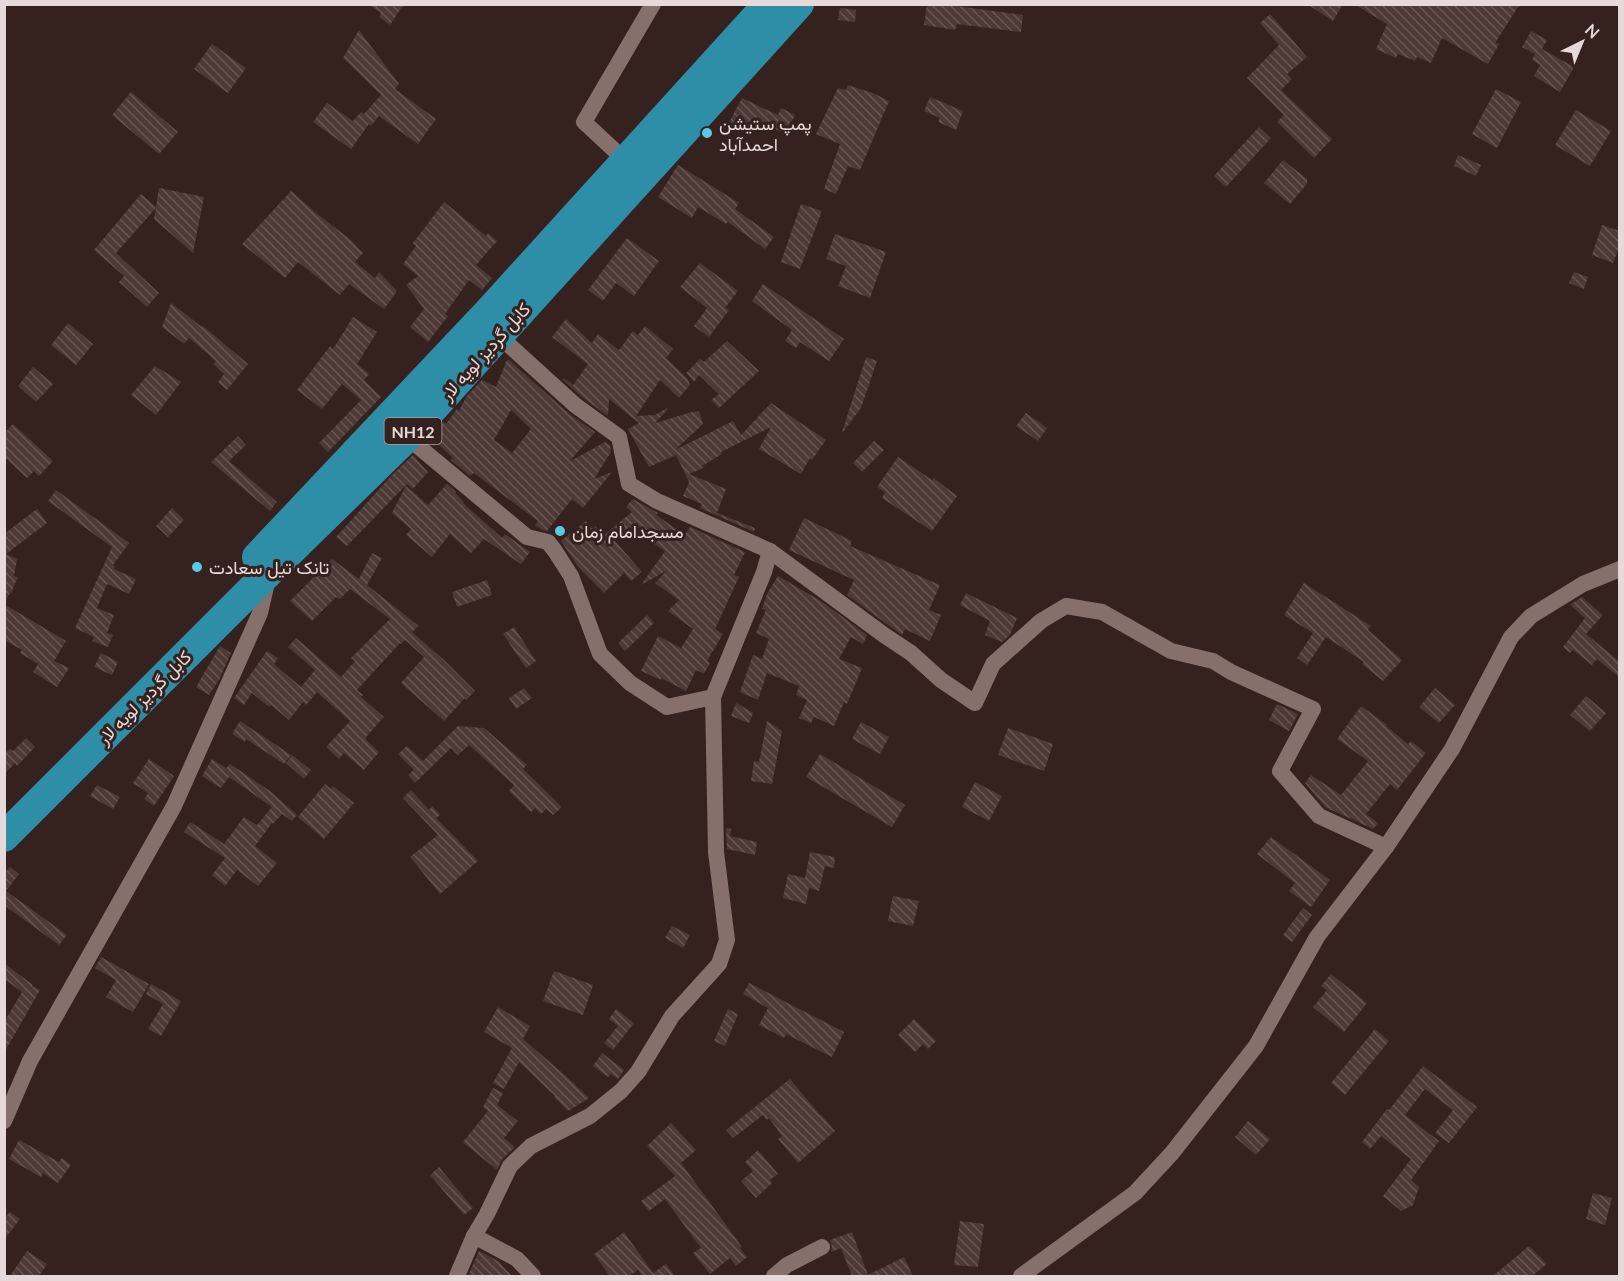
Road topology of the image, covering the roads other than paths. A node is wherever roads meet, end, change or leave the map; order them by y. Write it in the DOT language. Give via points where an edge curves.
graph roads {
  1 [pos="653,4"];
  2 [pos="768,4"];
  3 [pos="799,4"];
  4 [pos="626,161"];
  5 [pos="499,336"];
  6 [pos="407,437"];
  7 [pos="770,550"];
  8 [pos="1620,569"];
  9 [pos="270,571"];
  10 [pos="714,697"];
  11 [pos="4,810"];
  12 [pos="4,837"];
  13 [pos="1386,847"];
  14 [pos="4,1121"];
  15 [pos="474,1236"];
  16 [pos="822,1247"];
  17 [pos="457,1276"];
  18 [pos="533,1276"];
  19 [pos="774,1276"];
  20 [pos="1021,1276"];
  1 -- 4 [label="street" via="584,122"];
  2 -- 4 [label="highway, کابل گردیز لویه لار / NH12"];
  3 -- 5 [label="highway, کابل گردیز لویه لار / NH12"];
  4 -- 11 [label="highway, کابل گردیز لویه لار / NH12" via="259,554"];
  5 -- 6 [label="highway, کابل گردیز لویه لار / NH12"];
  5 -- 7 [label="street" via="575,405 619,437 629,484 657,501"];
  6 -- 9 [label="highway, کابل گردیز لویه لار / NH12"];
  6 -- 10 [label="street" via="527,537 548,542 571,576 600,654 630,683 667,706"];
  7 -- 10 [label="street"];
  7 -- 13 [label="street" via="975,703 993,664 1041,621 1066,606 1102,612 1171,651 1213,661 1313,709 1280,771 1319,816"];
  8 -- 13 [label="street" via="1583,584 1531,616 1511,637 1452,749"];
  9 -- 12 [label="highway, کابل گردیز لویه لار / NH12"];
  9 -- 14 [label="street" via="260,613 174,806 30,1062"];
  10 -- 15 [label="street" via="716,852 727,940 719,964 672,1016 621,1092 590,1116 531,1146 510,1166"];
  13 -- 20 [label="street" via="1317,937 1256,1046 1172,1153 1135,1193"];
  15 -- 17 [label="street"];
  15 -- 18 [label="street" via="517,1259"];
  16 -- 19 [label="street"];
}
